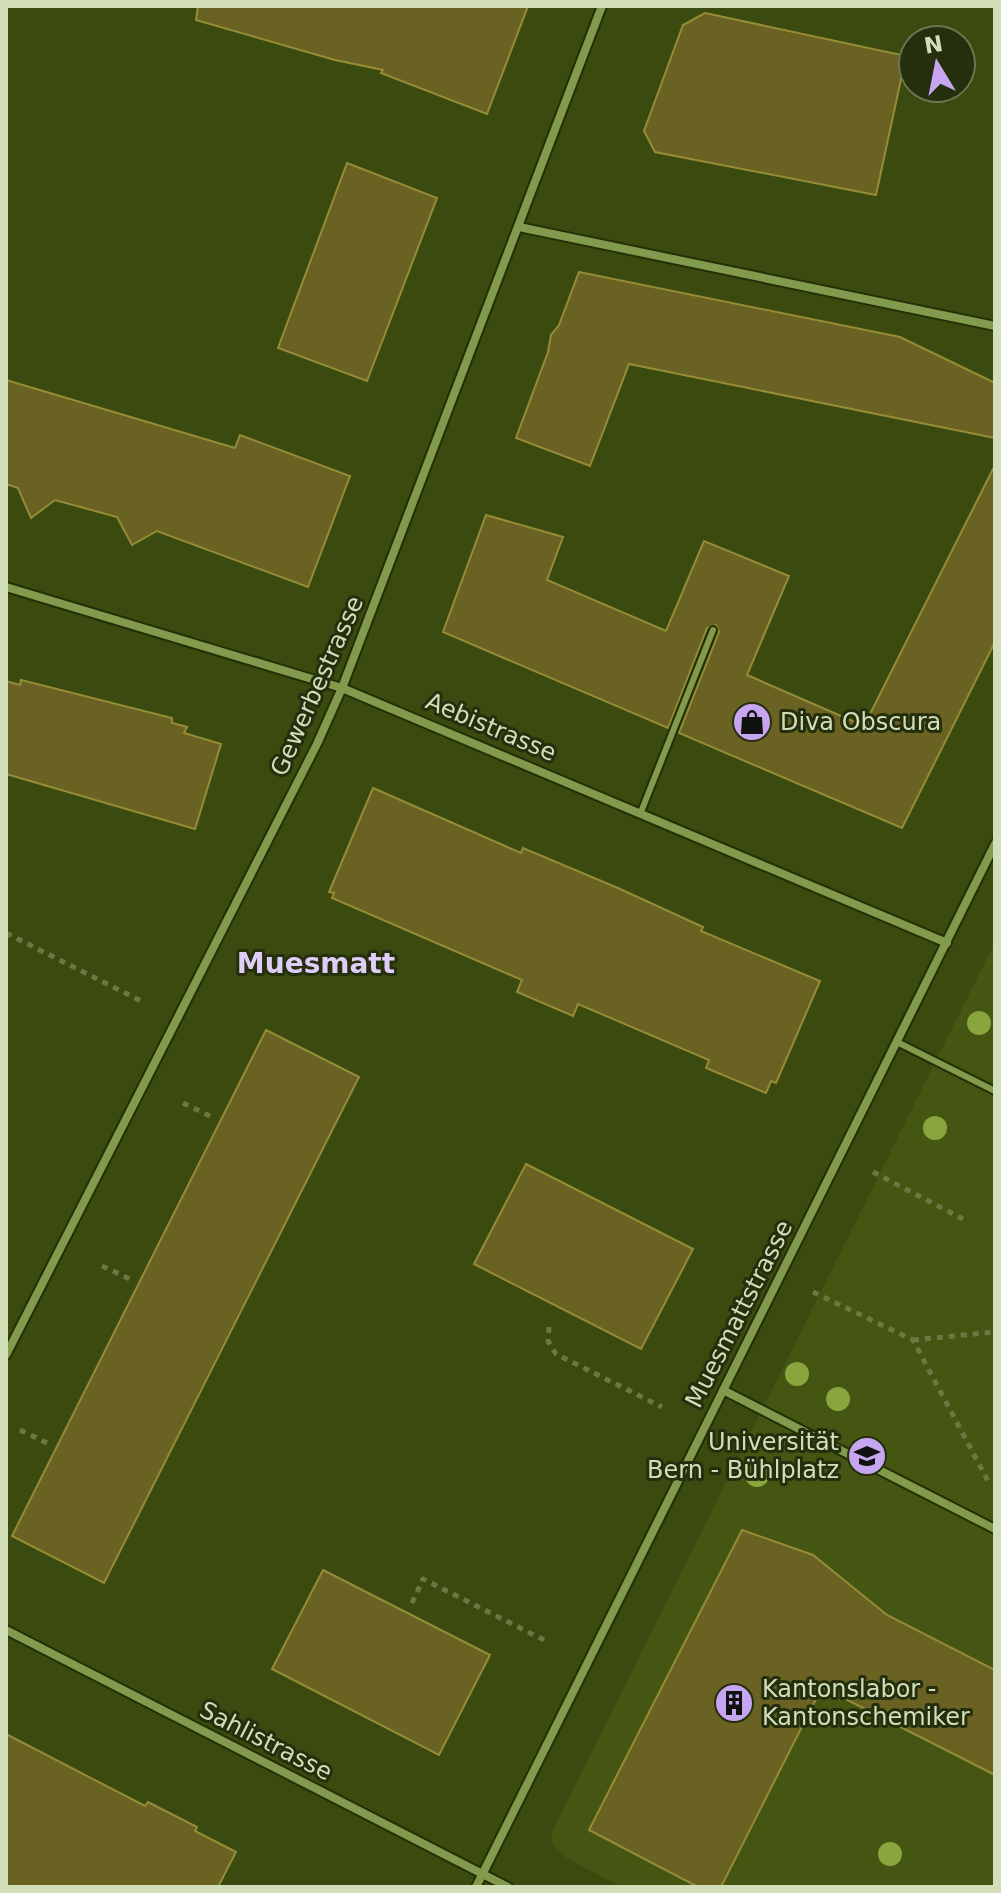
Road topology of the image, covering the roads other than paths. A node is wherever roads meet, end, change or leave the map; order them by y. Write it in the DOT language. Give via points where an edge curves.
graph roads {
  1 [pos="602,6"];
  2 [pos="519,227"];
  3 [pos="995,326"];
  4 [pos="6,587"];
  5 [pos="713,630"];
  6 [pos="342,688"];
  7 [pos="641,812"];
  8 [pos="995,844"];
  9 [pos="947,943"];
  10 [pos="897,1042"];
  11 [pos="995,1091"];
  12 [pos="6,1355"];
  13 [pos="723,1390"];
  14 [pos="995,1529"];
  15 [pos="6,1630"];
  16 [pos="482,1873"];
  17 [pos="476,1887"];
  18 [pos="508,1887"];
  1 -- 2 [label="street, Gewerbestrasse"];
  2 -- 3 [label="street"];
  2 -- 6 [label="street, Gewerbestrasse"];
  4 -- 6 [label="street, Aebistrasse"];
  5 -- 7 [label="lane"];
  6 -- 7 [label="street, Aebistrasse"];
  6 -- 12 [label="street, Gewerbestrasse"];
  7 -- 9 [label="street, Aebistrasse"];
  8 -- 9 [label="street, Muesmattstrasse"];
  9 -- 10 [label="street, Muesmattstrasse"];
  10 -- 11 [label="lane"];
  10 -- 13 [label="street, Muesmattstrasse"];
  13 -- 14 [label="street"];
  13 -- 16 [label="street, Muesmattstrasse"];
  15 -- 16 [label="street, Sahlistrasse"];
  16 -- 17 [label="street, Muesmattstrasse"];
  16 -- 18 [label="street, Sahlistrasse"];
}
